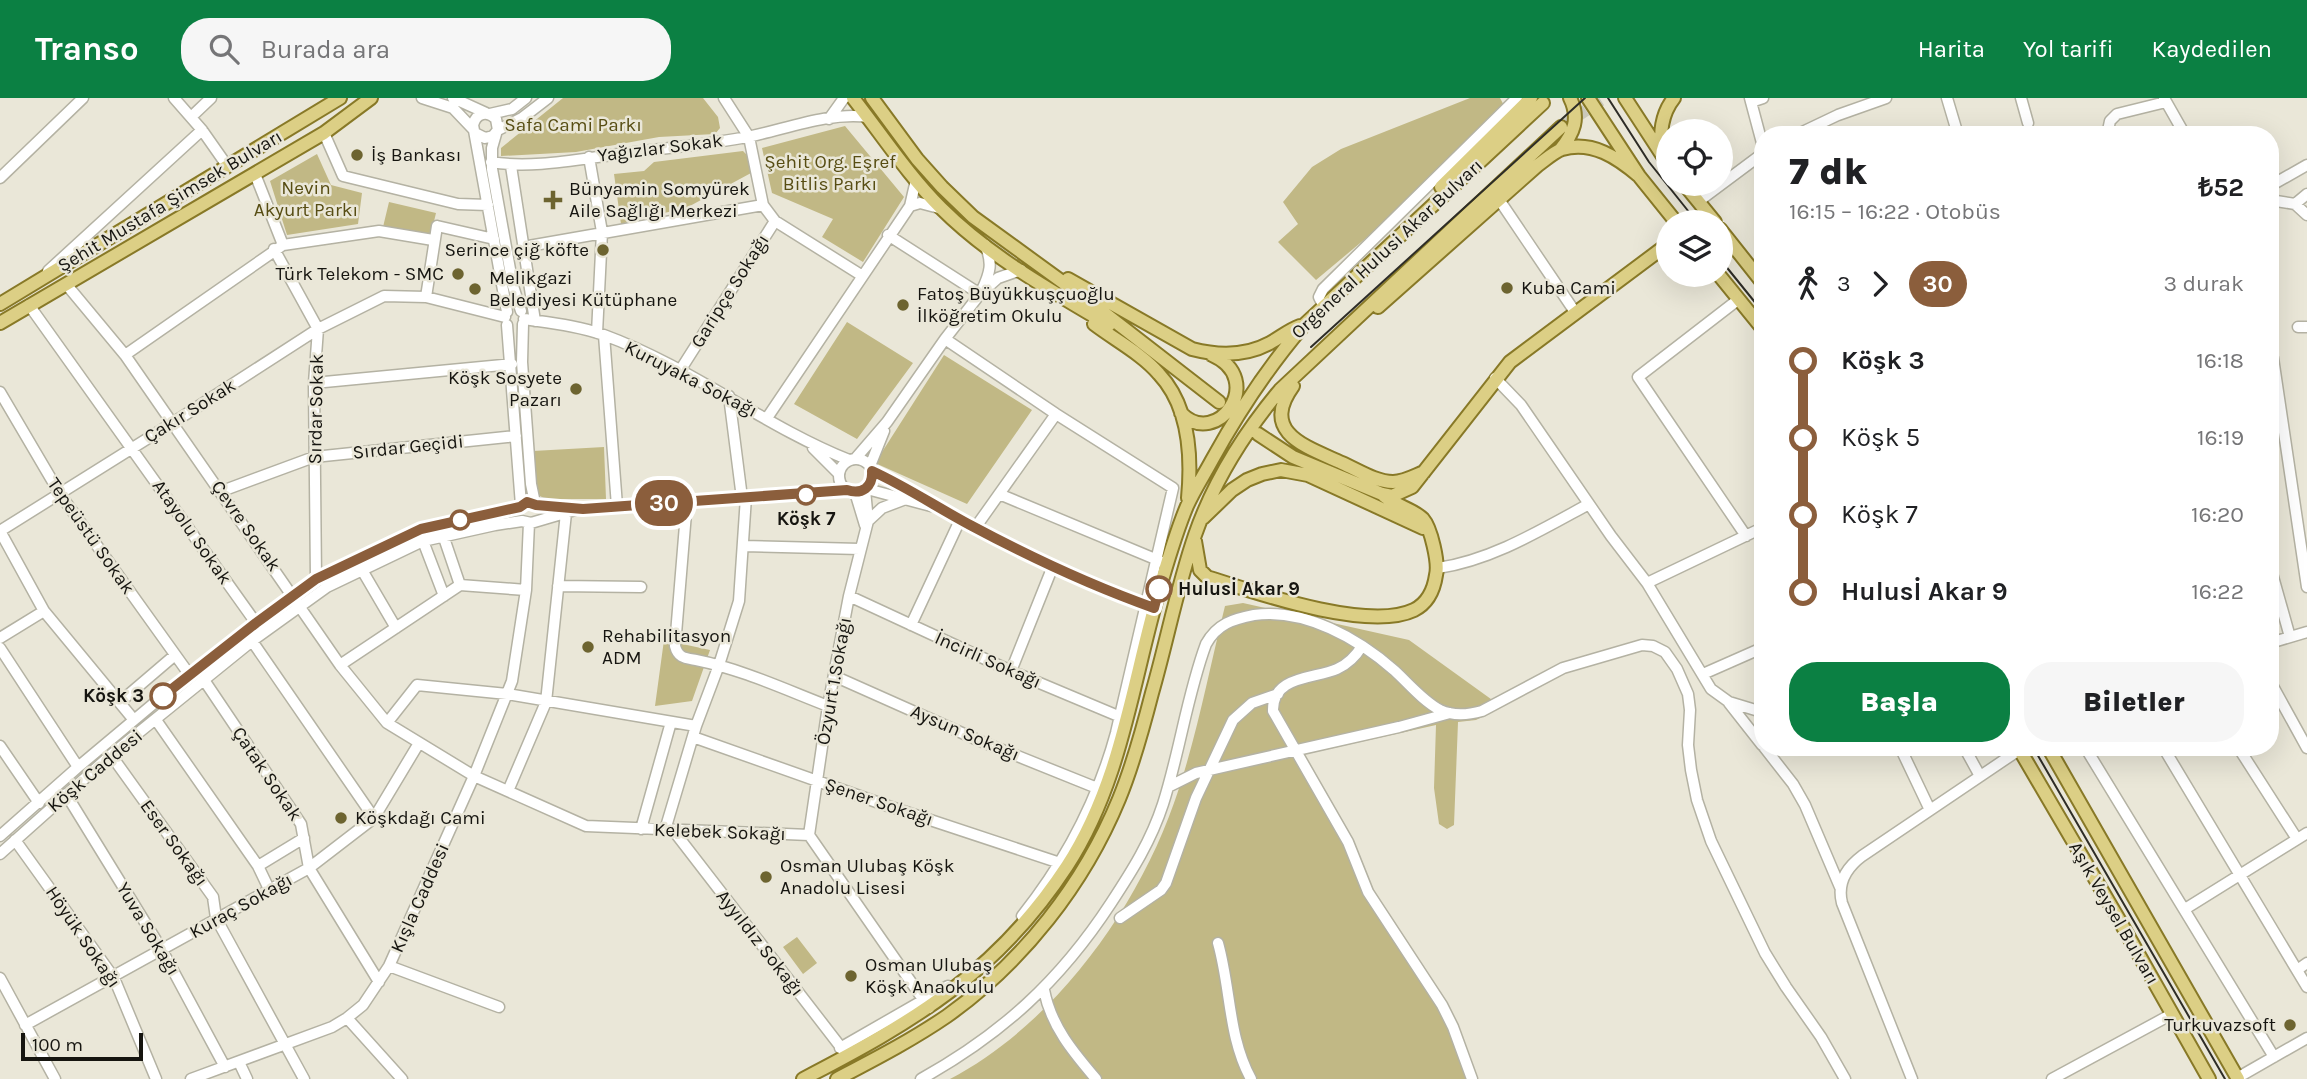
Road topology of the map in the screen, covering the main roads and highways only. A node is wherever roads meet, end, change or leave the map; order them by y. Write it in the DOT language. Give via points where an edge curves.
graph roads {
  1 [pos="340,98"];
  2 [pos="371,98"];
  3 [pos="853,98"];
  4 [pos="872,98"];
  5 [pos="1570,98"];
  6 [pos="1588,98"];
  7 [pos="1625,98"];
  8 [pos="1674,98"];
  9 [pos="1537,100"];
  10 [pos="1664,119"];
  11 [pos="1561,127"];
  12 [pos="1656,145"];
  13 [pos="1560,150"];
  14 [pos="1639,176"];
  15 [pos="1695,196"];
  16 [pos="1666,210"];
  17 [pos="1706,210"];
  18 [pos="1733,245"];
  19 [pos="1656,253"];
  20 [pos="1029,258"];
  21 [pos="1754,272"];
  22 [pos="1729,287"];
  23 [pos="1071,303"];
  24 [pos="0,304"];
  25 [pos="1754,318"];
  26 [pos="0,323"];
  27 [pos="1304,325"];
  28 [pos="1345,328"];
  29 [pos="1153,351"];
  30 [pos="1207,353"];
  31 [pos="1313,360"];
  32 [pos="1219,402"];
  33 [pos="1181,413"];
  34 [pos="1258,434"];
  35 [pos="1425,472"];
  36 [pos="1382,494"];
  37 [pos="1187,506"];
  38 [pos="1200,520"];
  39 [pos="1194,536"];
  40 [pos="1431,537"];
  41 [pos="2023,756"];
  42 [pos="2055,756"];
  43 [pos="803,1079"];
  44 [pos="837,1079"];
  45 [pos="2209,1079"];
  46 [pos="2238,1079"];
  1 -- 24 [label="main road, Şehit Mustafa Şimsek Bulvarı"];
  2 -- 26 [label="main road, Şehit Mustafa Şimsek Bulvarı" via="324,133"];
  3 -- 23 [label="main road" via="942,209 985,245"];
  4 -- 20 [label="main road" via="942,187 973,217"];
  5 -- 13 [label="main road" via="1576,110 1575,128"];
  6 -- 14 [label="main road"];
  7 -- 12 [label="main road"];
  8 -- 10 [label="main road"];
  9 -- 27 [label="main road, Orgeneral Hulusi Akar Bulvarı"];
  11 -- 28 [label="main road, Orgeneral Hulusi Akar Bulvarı"];
  13 -- 14 [label="main road" via="1599,150"];
  13 -- 28 [label="main road" via="1387,301"];
  14 -- 16 [label="main road"];
  15 -- 17 [label="main road"];
  18 -- 21 [label="main road"];
  19 -- 35 [label="main road" via="1510,362"];
  20 -- 29 [label="main road"];
  20 -- 30 [label="main road" via="1192,349"];
  22 -- 25 [label="main road"];
  23 -- 29 [label="main road"];
  23 -- 33 [label="main road" via="1161,375"];
  27 -- 30 [label="main road" via="1254,349"];
  27 -- 37 [label="main road, Orgeneral Hulusi Akar Bulvarı" via="1248,398"];
  28 -- 31 [label="main road, Orgeneral Hulusi Akar Bulvarı"];
  29 -- 32 [label="main road"];
  30 -- 33 [label="main road" via="1233,369 1234,398 1215,422 1197,424"];
  31 -- 35 [label="main road" via="1282,408 1289,436 1384,481 1404,481"];
  31 -- 38 [label="main road, Orgeneral Hulusi Akar Bulvarı" via="1257,418"];
  33 -- 37 [label="main road" via="1191,462"];
  34 -- 36 [label="main road" via="1293,457"];
  35 -- 36 [label="main road" via="1408,491"];
  36 -- 40 [label="main road" via="1422,518"];
  37 -- 43 [label="main road, Orgeneral Hulusi Akar Bulvarı" via="1162,561 1105,791 1090,824 1030,915 971,975 895,1030 844,1052"];
  38 -- 39 [label="main road, Orgeneral Hulusi Akar Bulvarı"];
  38 -- 40 [label="main road" via="1247,480 1281,470 1333,486 1420,525"];
  39 -- 40 [label="main road" via="1200,570 1207,577 1329,611 1378,616 1415,609 1431,592 1438,568"];
  39 -- 44 [label="main road, Orgeneral Hulusi Akar Bulvarı" via="1126,780 1079,876 1037,932 977,992 930,1027"];
  41 -- 45 [label="main road, Aşık Veysel Bulvarı"];
  42 -- 46 [label="main road, Aşık Veysel Bulvarı"];
}
